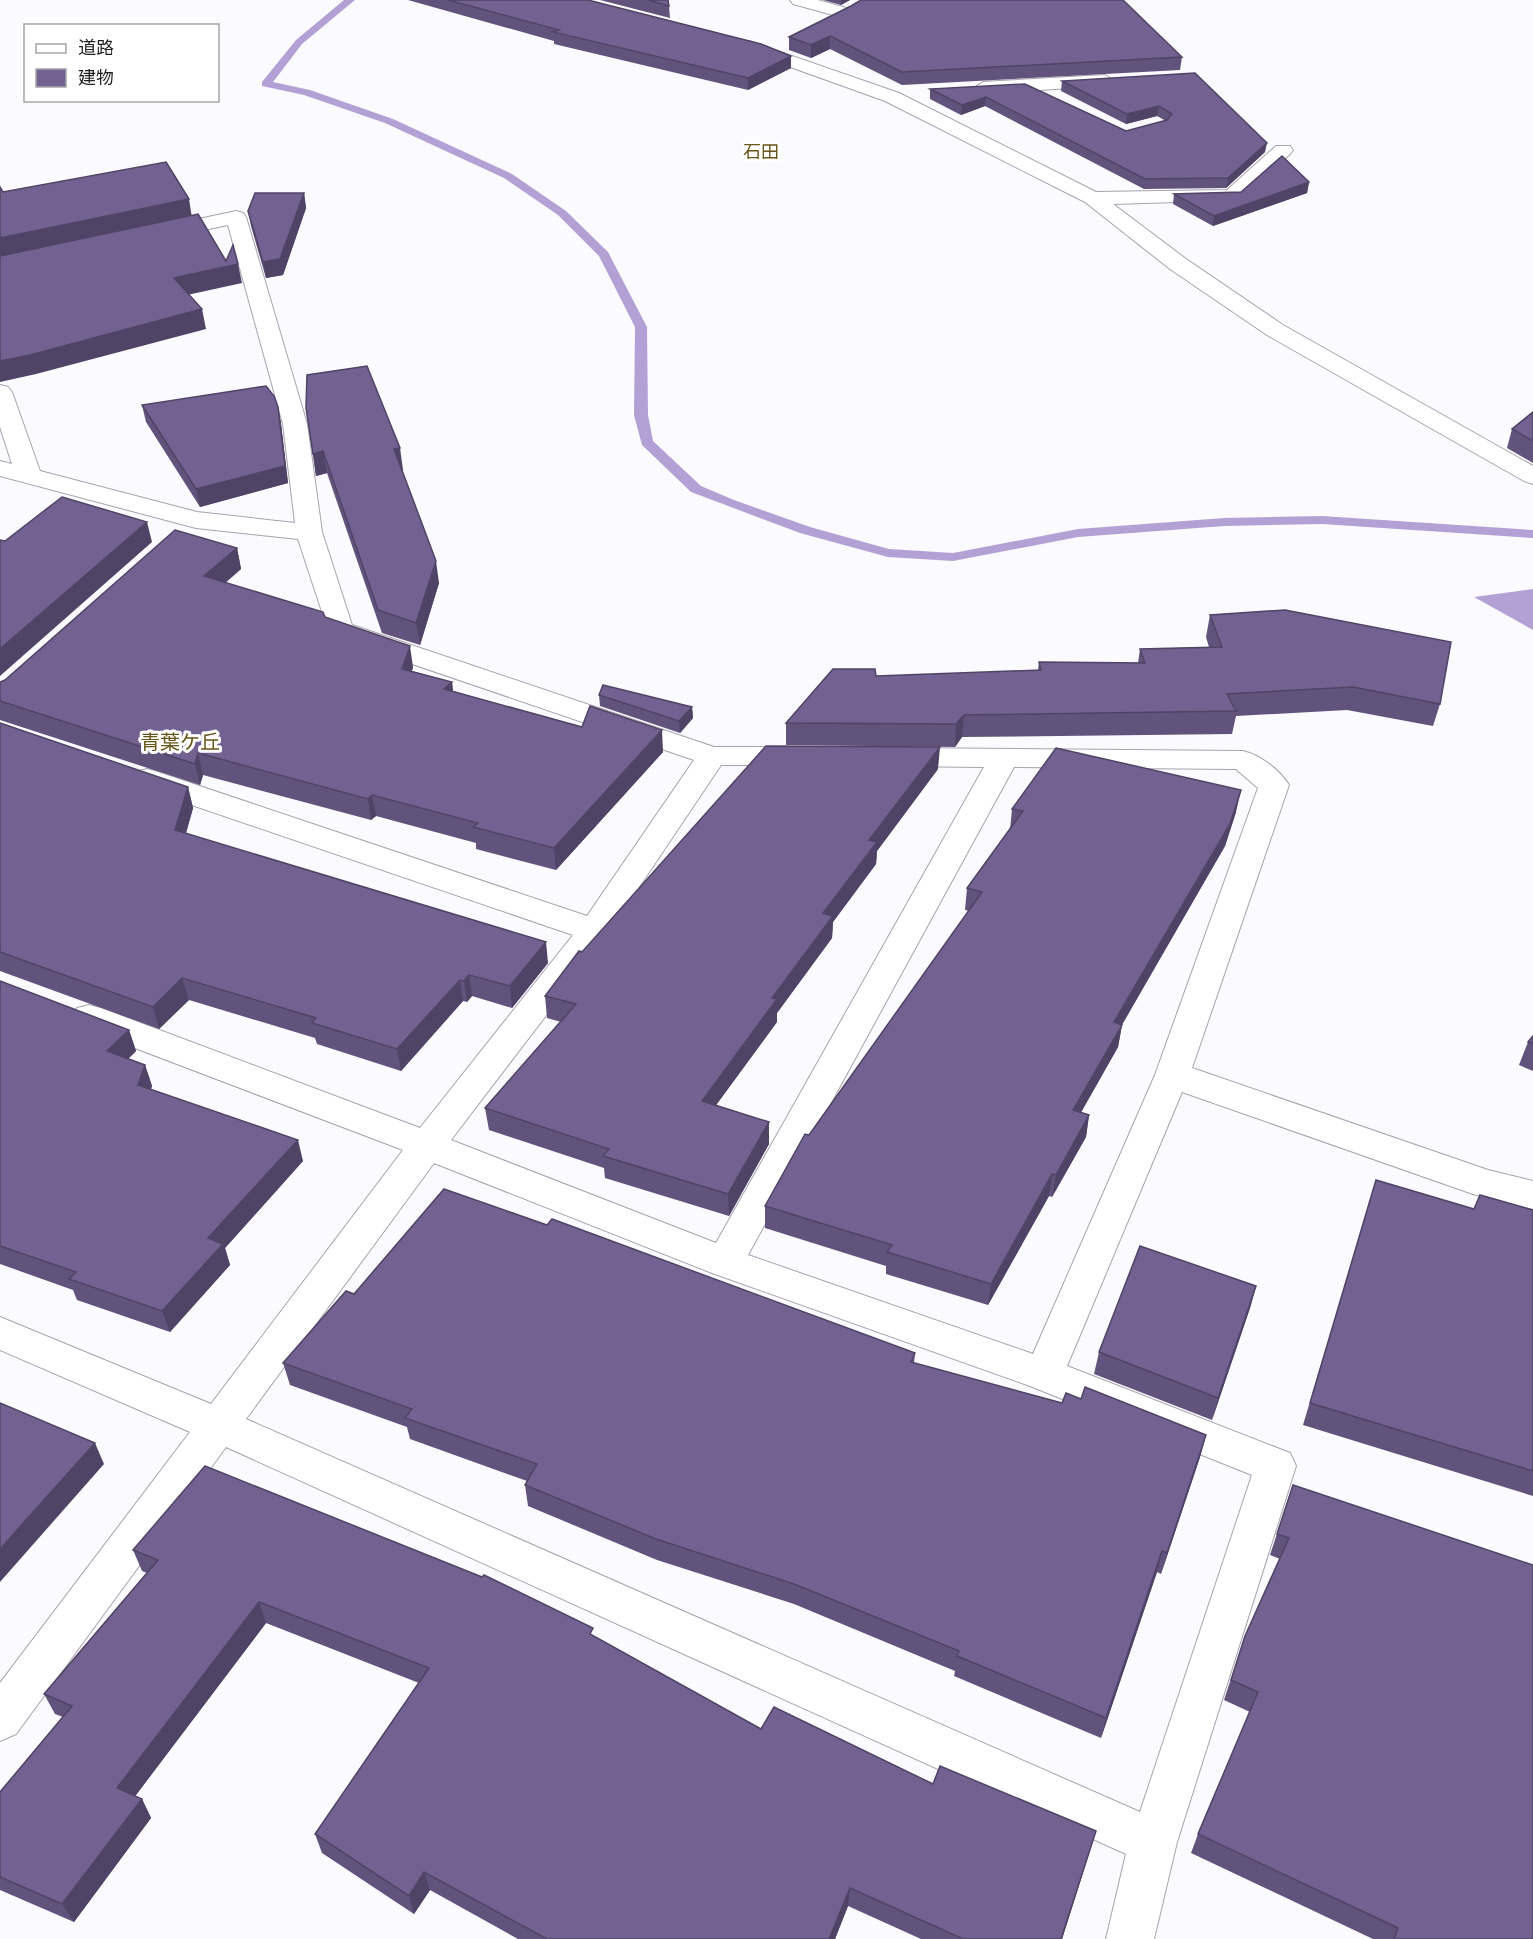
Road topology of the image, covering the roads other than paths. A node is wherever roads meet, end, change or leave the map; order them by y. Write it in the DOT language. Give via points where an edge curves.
graph roads {
  1 [pos="799,0"];
  2 [pos="860,4"];
  3 [pos="843,12"];
  4 [pos="815,27"];
  5 [pos="787,41"];
  6 [pos="733,42"];
  7 [pos="768,51"];
  8 [pos="1122,80"];
  9 [pos="1029,85"];
  10 [pos="961,89"];
  11 [pos="927,91"];
  12 [pos="882,94"];
  13 [pos="1060,101"];
  14 [pos="1283,150"];
  15 [pos="1092,198"];
  16 [pos="130,239"];
  17 [pos="0,392"];
  18 [pos="0,468"];
  19 [pos="29,476"];
  20 [pos="1533,476"];
  21 [pos="196,520"];
  22 [pos="309,532"];
  23 [pos="169,544"];
  24 [pos="712,756"];
  25 [pos="829,757"];
  26 [pos="864,757"];
  27 [pos="1004,758"];
  28 [pos="123,771"];
  29 [pos="594,930"];
  30 [pos="55,1005"];
  31 [pos="1172,1075"];
  32 [pos="427,1145"];
  33 [pos="1533,1195"];
  34 [pos="725,1262"];
  35 [pos="0,1333"];
  36 [pos="1044,1374"];
  37 [pos="220,1426"];
  38 [pos="0,1719"];
  39 [pos="1153,1842"];
  40 [pos="1130,1939"];
  1 -- 3 [label="street"];
  2 -- 3 [label="street"];
  3 -- 4 [label="street"];
  5 -- 7 [label="street"];
  6 -- 7 [label="street"];
  7 -- 12 [label="street"];
  8 -- 9 [label="street"];
  9 -- 10 [label="street"];
  9 -- 13 [label="street"];
  11 -- 12 [label="street"];
  12 -- 15 [label="street"];
  14 -- 15 [label="street" via="1232,196"];
  15 -- 20 [label="street" via="1178,264 1275,330"];
  16 -- 22 [label="street" via="236,217 295,424"];
  17 -- 19 [label="street"];
  18 -- 19 [label="street"];
  19 -- 21 [label="street"];
  21 -- 22 [label="street"];
  21 -- 23 [label="street"];
  22 -- 24 [label="street" via="340,630"];
  24 -- 25 [label="street"];
  24 -- 29 [label="street"];
  26 -- 27 [label="street"];
  27 -- 31 [label="street" via="1243,760 1274,785"];
  27 -- 34 [label="street"];
  28 -- 29 [label="street"];
  29 -- 32 [label="street"];
  30 -- 32 [label="street"];
  31 -- 33 [label="street" via="1486,1184"];
  31 -- 36 [label="street"];
  32 -- 34 [label="street"];
  32 -- 37 [label="street"];
  34 -- 36 [label="street"];
  35 -- 37 [label="street"];
  36 -- 39 [label="street" via="1276,1466"];
  37 -- 38 [label="street"];
  37 -- 39 [label="street"];
  39 -- 40 [label="street"];
}
